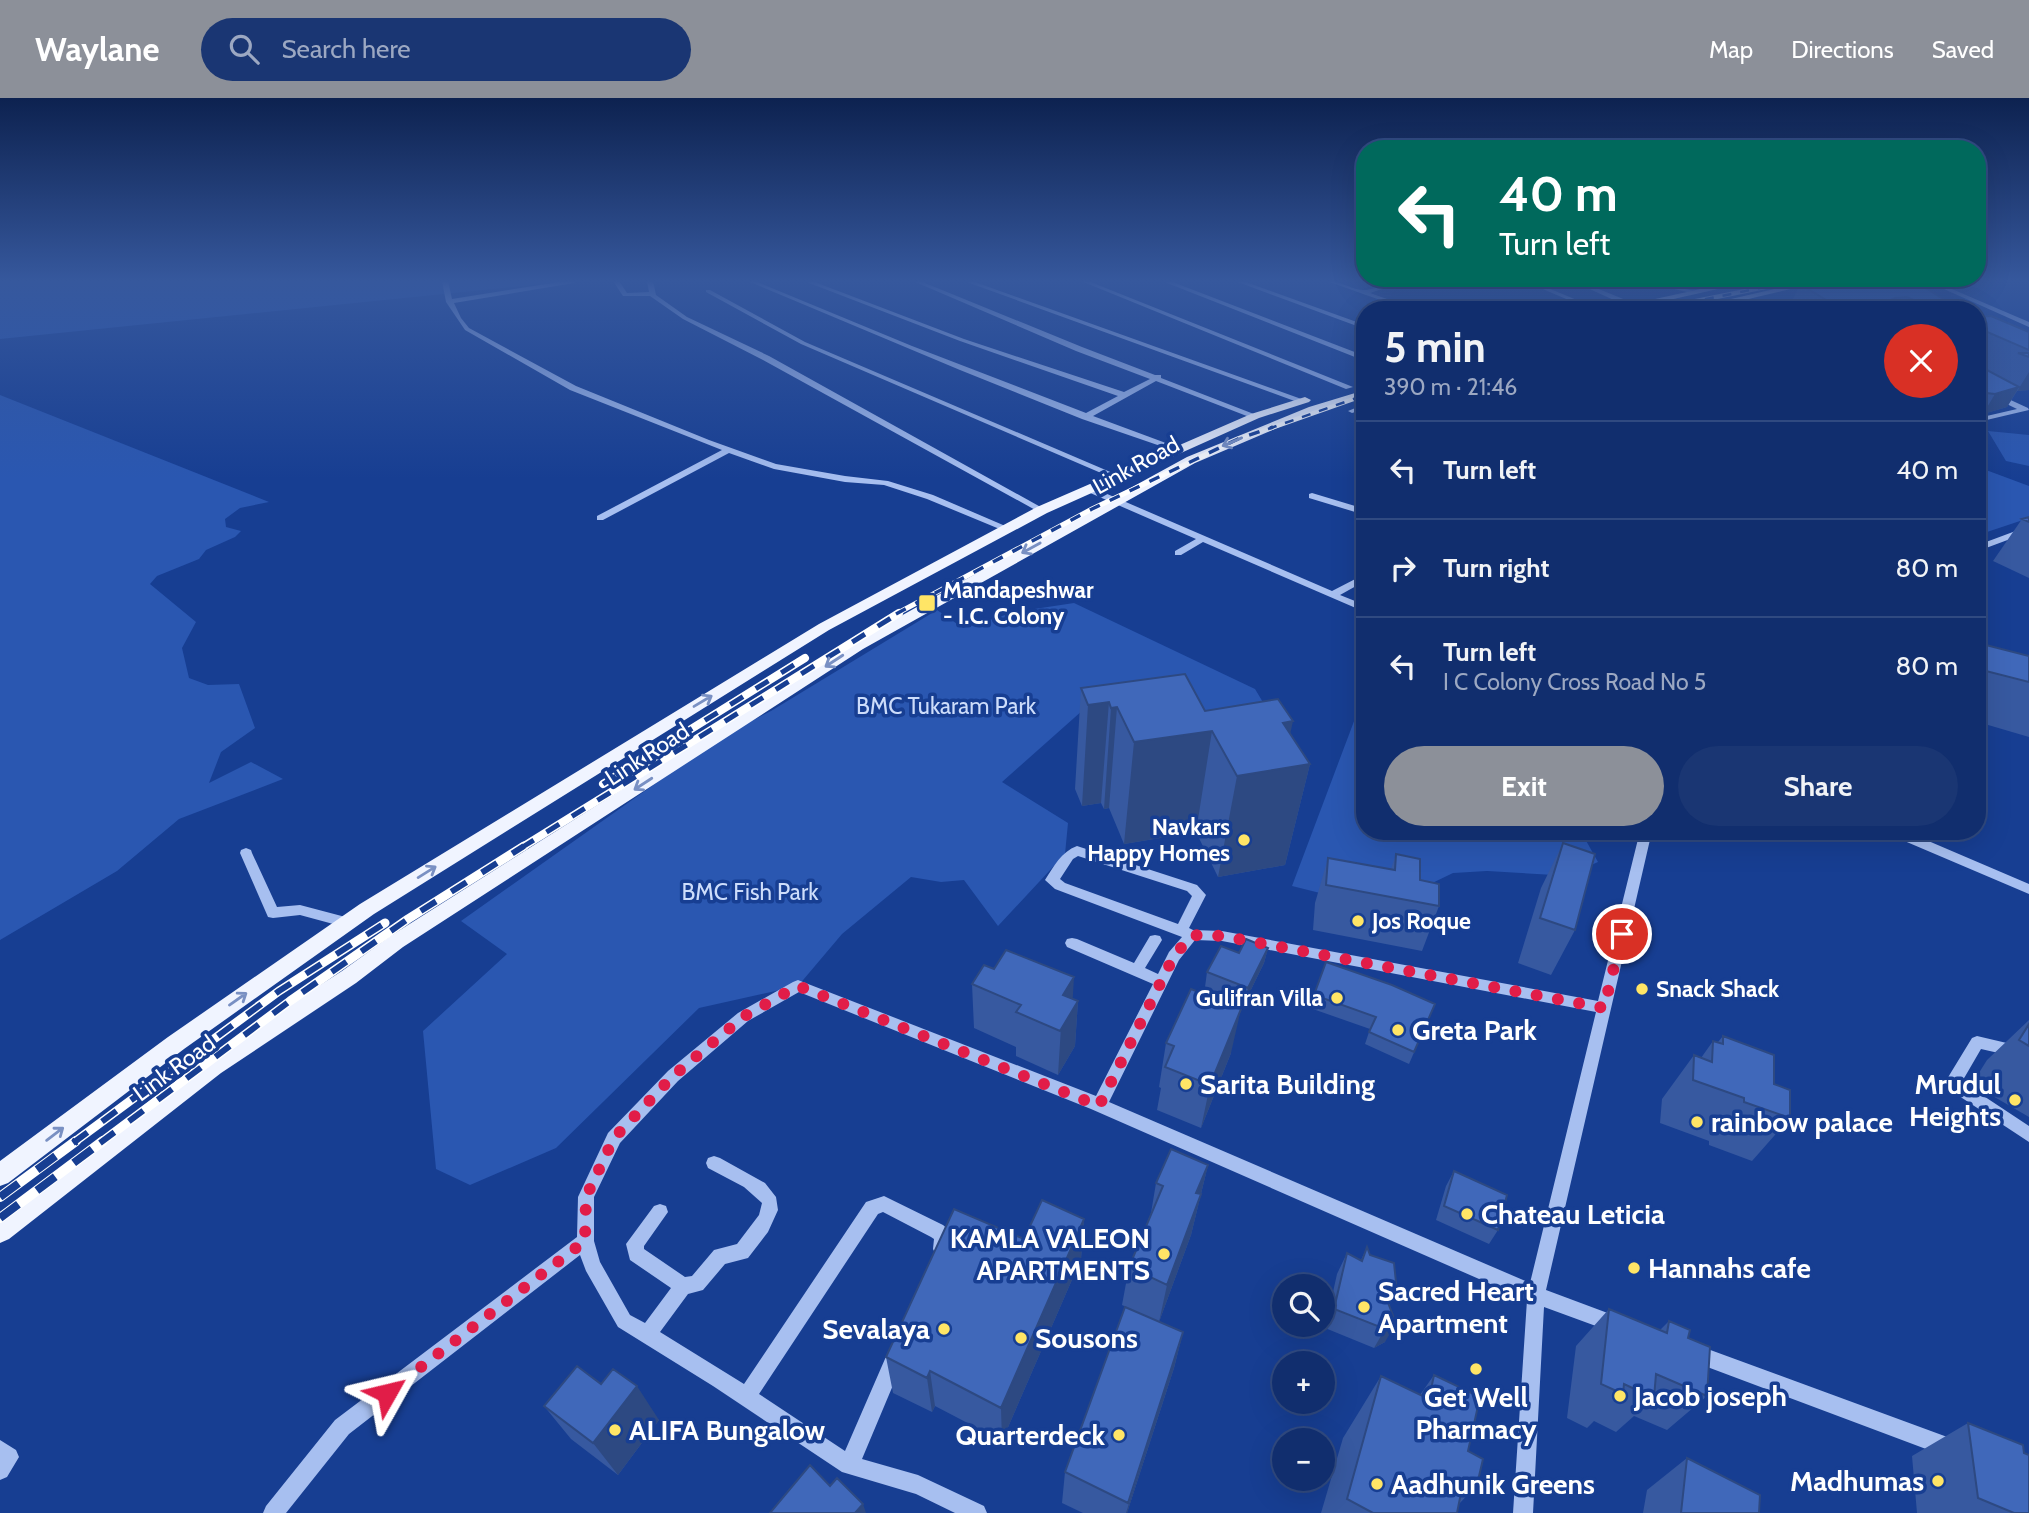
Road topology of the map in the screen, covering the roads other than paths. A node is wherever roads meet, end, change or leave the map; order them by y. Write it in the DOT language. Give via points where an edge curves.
graph roads {
  1 [pos="499,347"];
  2 [pos="744,347"];
  3 [pos="812,347"];
  4 [pos="906,347"];
  5 [pos="983,347"];
  6 [pos="1074,347"];
  7 [pos="1152,347"];
  8 [pos="1256,347"];
  9 [pos="1334,347"];
  10 [pos="1356,355"];
  11 [pos="1158,377"];
  12 [pos="1356,385"];
  13 [pos="1356,388"];
  14 [pos="1356,389"];
  15 [pos="1986,391"];
  16 [pos="1124,395"];
  17 [pos="1303,401"];
  18 [pos="1356,409"];
  19 [pos="1352,411"];
  20 [pos="2027,411"];
  21 [pos="1255,416"];
  22 [pos="1085,417"];
  23 [pos="1986,418"];
  24 [pos="1178,449"];
  25 [pos="729,450"];
  26 [pos="1118,477"];
  27 [pos="1091,490"];
  28 [pos="1312,496"];
  29 [pos="1117,503"];
  30 [pos="1356,509"];
  31 [pos="1042,510"];
  32 [pos="600,518"];
  33 [pos="1005,528"];
  34 [pos="2029,529"];
  35 [pos="1205,540"];
  36 [pos="1986,545"];
  37 [pos="1182,555"];
  38 [pos="1356,582"];
  39 [pos="1332,595"];
  40 [pos="1356,605"];
  41 [pos="1644,840"];
  42 [pos="1913,840"];
  43 [pos="246,853"];
  44 [pos="2029,889"];
  45 [pos="348,923"];
  46 [pos="1187,933"];
  47 [pos="1155,940"];
  48 [pos="1072,943"];
  49 [pos="1137,970"];
  50 [pos="1161,981"];
  51 [pos="1604,1008"];
  52 [pos="2029,1062"];
  53 [pos="1099,1106"];
  54 [pos="2029,1135"];
  55 [pos="714,1163"];
  56 [pos="0,1175"];
  57 [pos="660,1212"];
  58 [pos="0,1231"];
  59 [pos="585,1241"];
  60 [pos="933,1270"];
  61 [pos="683,1286"];
  62 [pos="1536,1295"];
  63 [pos="1627,1328"];
  64 [pos="647,1335"];
  65 [pos="901,1345"];
  66 [pos="1679,1348"];
  67 [pos="746,1397"];
  68 [pos="0,1450"];
  69 [pos="1964,1453"];
  70 [pos="849,1465"];
  71 [pos="0,1470"];
  72 [pos="273,1513"];
  73 [pos="977,1513"];
  74 [pos="1523,1513"];
  1 -- 25 [label="street" via="573,388"];
  2 -- 31 [label="street"];
  3 -- 26 [label="street"];
  4 -- 22 [label="street"];
  5 -- 16 [label="street"];
  6 -- 11 [label="street"];
  7 -- 17 [label="street"];
  8 -- 12 [label="street"];
  9 -- 10 [label="street"];
  11 -- 16 [label="street"];
  11 -- 21 [label="street"];
  13 -- 17 [label="main road, Link Road"];
  14 -- 29 [label="main road, Link Road, one-way" via="1191,460"];
  15 -- 20 [label="street"];
  16 -- 22 [label="street"];
  17 -- 21 [label="main road, Link Road"];
  18 -- 19 [label="street"];
  20 -- 23 [label="street"];
  21 -- 24 [label="main road, Link Road"];
  22 -- 24 [label="street"];
  24 -- 26 [label="main road, Link Road"];
  25 -- 32 [label="street"];
  25 -- 33 [label="street" via="774,466 885,483"];
  26 -- 27 [label="main road, Link Road"];
  27 -- 29 [label="street"];
  27 -- 31 [label="main road, Link Road"];
  28 -- 30 [label="street"];
  29 -- 35 [label="street"];
  29 -- 58 [label="main road, Link Road, one-way" via="858,646 396,942 213,1066"];
  31 -- 33 [label="main road, Link Road"];
  45 -- 33 [label="main road, Link Road, one-way" via="824,627"];
  34 -- 36 [label="street"];
  35 -- 37 [label="street"];
  35 -- 39 [label="street"];
  38 -- 39 [label="street"];
  39 -- 40 [label="street"];
  41 -- 51 [label="street"];
  42 -- 44 [label="street"];
  43 -- 45 [label="street" via="274,913 300,910"];
  56 -- 45 [label="main road, Link Road, one-way" via="176,1043"];
  46 -- 46 [label="street" via="1060,886 1052,880 1077,850 1192,888 1199,895"];
  46 -- 50 [label="street"];
  46 -- 51 [label="street"];
  47 -- 49 [label="street"];
  48 -- 49 [label="street"];
  49 -- 50 [label="street"];
  50 -- 53 [label="street"];
  51 -- 62 [label="street"];
  52 -- 54 [label="street" via="2006,1048 1977,1042 1955,1079 1958,1087"];
  53 -- 59 [label="street" via="798,986 743,1017 673,1076 614,1138 586,1197"];
  53 -- 62 [label="street"];
  55 -- 61 [label="street" via="766,1192 769,1213 743,1252 720,1256 697,1284"];
  57 -- 61 [label="street" via="635,1244 636,1254"];
  59 -- 64 [label="street" via="592,1265 624,1321"];
  59 -- 72 [label="street" via="342,1427"];
  60 -- 67 [label="street" via="943,1236 884,1205 872,1208"];
  61 -- 64 [label="street"];
  62 -- 63 [label="street"];
  62 -- 74 [label="street"];
  64 -- 67 [label="street"];
  65 -- 70 [label="street"];
  66 -- 69 [label="street"];
  67 -- 70 [label="street"];
  68 -- 71 [label="street" via="9,1457"];
  70 -- 73 [label="street" via="918,1485"];
}
